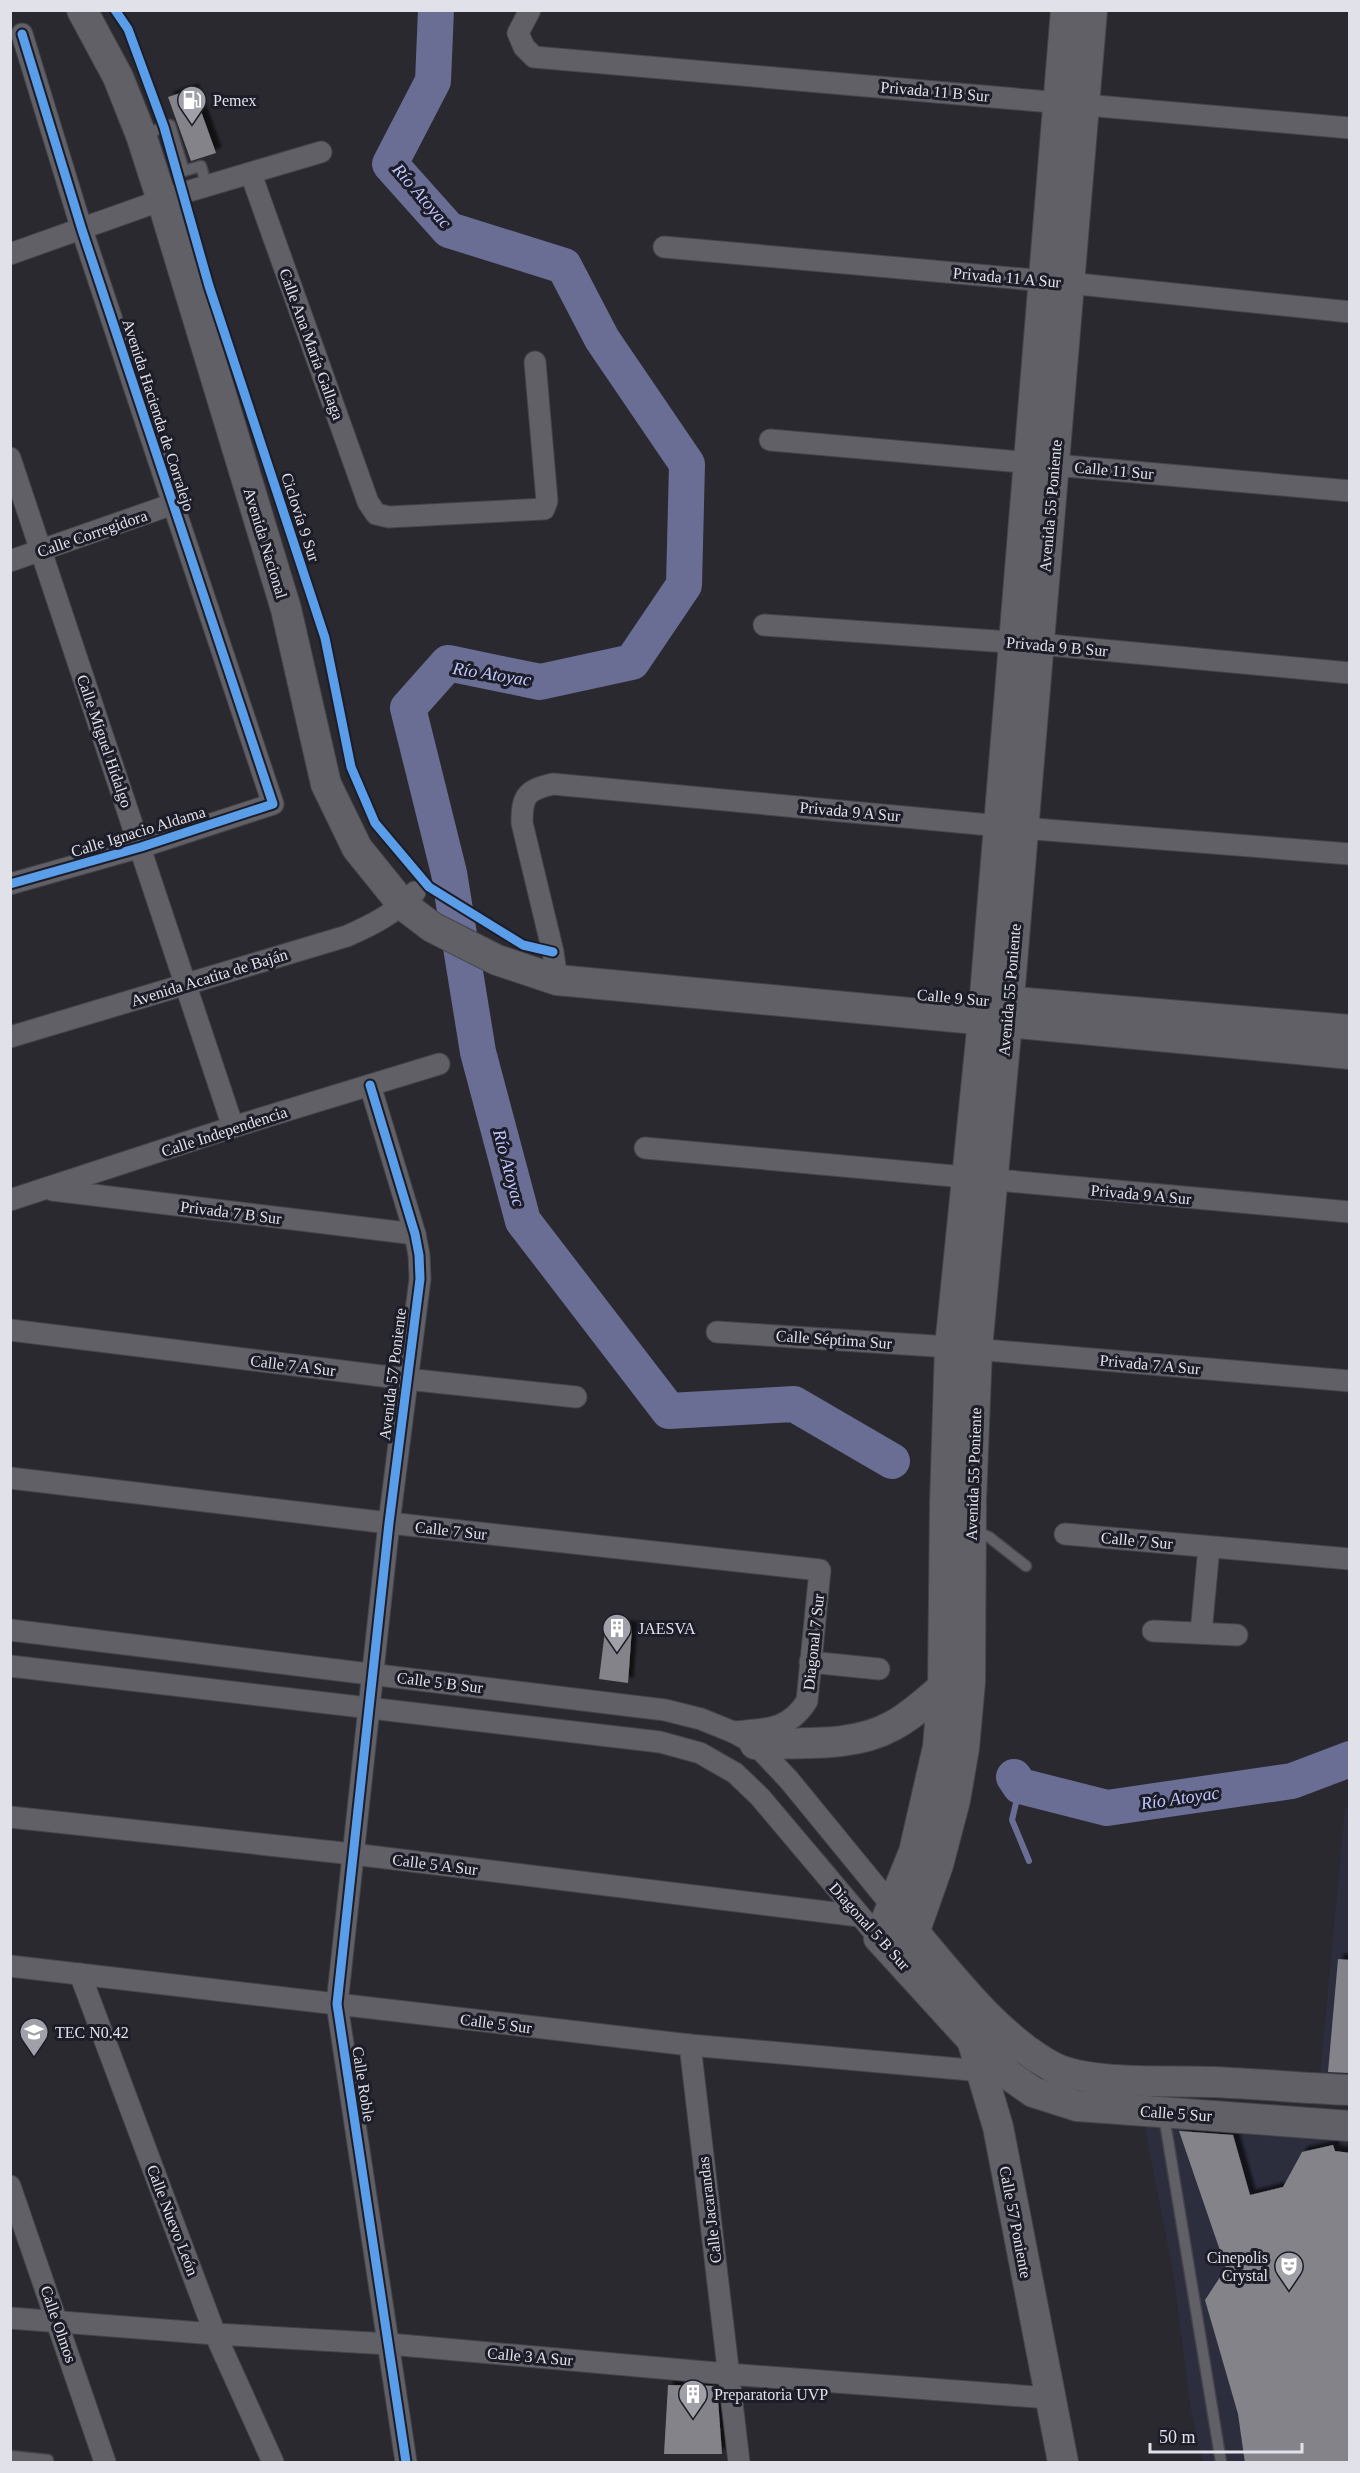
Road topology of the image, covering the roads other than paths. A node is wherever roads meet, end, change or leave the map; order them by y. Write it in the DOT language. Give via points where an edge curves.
graph roads {
  1 [pos="82,10"];
  2 [pos="97,10"];
  3 [pos="530,10"];
  4 [pos="1066,10"];
  5 [pos="1092,10"];
  6 [pos="22,34"];
  7 [pos="1071,103"];
  8 [pos="1350,128"];
  9 [pos="148,133"];
  10 [pos="321,152"];
  11 [pos="251,174"];
  12 [pos="207,187"];
  13 [pos="169,198"];
  14 [pos="82,230"];
  15 [pos="664,247"];
  16 [pos="10,254"];
  17 [pos="1056,282"];
  18 [pos="1350,312"];
  19 [pos="535,362"];
  20 [pos="770,440"];
  21 [pos="10,458"];
  22 [pos="1041,464"];
  23 [pos="1350,491"];
  24 [pos="173,504"];
  25 [pos="42,550"];
  26 [pos="10,561"];
  27 [pos="764,625"];
  28 [pos="1026,643"];
  29 [pos="1350,673"];
  30 [pos="273,804"];
  31 [pos="1010,826"];
  32 [pos="141,847"];
  33 [pos="1350,854"];
  34 [pos="10,884"];
  35 [pos="409,899"];
  36 [pos="557,971"];
  37 [pos="187,984"];
  38 [pos="996,1011"];
  39 [pos="1350,1030"];
  40 [pos="10,1037"];
  41 [pos="1350,1054"];
  42 [pos="439,1064"];
  43 [pos="370,1085"];
  44 [pos="233,1127"];
  45 [pos="645,1148"];
  46 [pos="980,1180"];
  47 [pos="46,1189"];
  48 [pos="10,1200"];
  49 [pos="1350,1212"];
  50 [pos="415,1234"];
  51 [pos="10,1330"];
  52 [pos="717,1332"];
  53 [pos="964,1348"];
  54 [pos="406,1379"];
  55 [pos="1350,1381"];
  56 [pos="576,1397"];
  57 [pos="10,1478"];
  58 [pos="388,1523"];
  59 [pos="971,1529"];
  60 [pos="1065,1534"];
  61 [pos="1209,1547"];
  62 [pos="1350,1559"];
  63 [pos="1026,1566"];
  64 [pos="820,1570"];
  65 [pos="10,1630"];
  66 [pos="1153,1631"];
  67 [pos="1201,1633"];
  68 [pos="1237,1635"];
  69 [pos="810,1662"];
  70 [pos="10,1666"];
  71 [pos="879,1669"];
  72 [pos="374,1674"];
  73 [pos="943,1687"];
  74 [pos="370,1708"];
  75 [pos="744,1738"];
  76 [pos="735,1773"];
  77 [pos="10,1817"];
  78 [pos="353,1854"];
  79 [pos="893,1908"];
  80 [pos="869,1927"];
  81 [pos="914,1933"];
  82 [pos="901,1961"];
  83 [pos="10,1966"];
  84 [pos="80,1974"];
  85 [pos="958,1983"];
  86 [pos="337,2004"];
  87 [pos="973,2041"];
  88 [pos="1016,2043"];
  89 [pos="690,2045"];
  90 [pos="1008,2079"];
  91 [pos="1215,2082"];
  92 [pos="1350,2090"];
  93 [pos="1164,2112"];
  94 [pos="1215,2116"];
  95 [pos="1350,2126"];
  96 [pos="998,2127"];
  97 [pos="10,2186"];
  98 [pos="10,2318"];
  99 [pos="58,2322"];
  100 [pos="216,2334"];
  101 [pos="389,2344"];
  102 [pos="728,2374"];
  103 [pos="1050,2398"];
  104 [pos="10,2457"];
  105 [pos="48,2460"];
  106 [pos="105,2463"];
  107 [pos="273,2463"];
  108 [pos="406,2463"];
  109 [pos="739,2463"];
  110 [pos="1063,2463"];
  111 [pos="1221,2463"];
  1 -- 9 [label="main road, Avenida Nacional"];
  2 -- 9 [label="main road, Avenida Nacional" via="129,69"];
  3 -- 7 [label="street, Privada 11 B Sur" via="519,33 524,47 534,57"];
  4 -- 7 [label="main road, Avenida 55 Poniente"];
  5 -- 7 [label="main road, Avenida 55 Poniente"];
  6 -- 14 [label="street, Avenida Hacienda de Corralejo"];
  7 -- 8 [label="street, Privada 11 B Sur"];
  7 -- 17 [label="main road, Avenida 55 Poniente"];
  9 -- 12 [label="lane" via="170,125 184,171 201,166"];
  9 -- 13 [label="main road, Avenida Nacional"];
  10 -- 11 [label="street"];
  11 -- 12 [label="street"];
  11 -- 19 [label="street, Calle Ana María Gallaga" via="364,491 376,514 388,518 544,509 547,501"];
  12 -- 13 [label="street"];
  13 -- 14 [label="street"];
  13 -- 35 [label="main road, Avenida Nacional" via="286,609 326,784 357,848"];
  14 -- 16 [label="street"];
  14 -- 24 [label="street, Avenida Hacienda de Corralejo"];
  15 -- 17 [label="street, Privada 11 A Sur"];
  17 -- 18 [label="street, Privada 11 A Sur"];
  17 -- 22 [label="main road, Avenida 55 Poniente"];
  20 -- 22 [label="street, Calle 11 Sur"];
  21 -- 25 [label="street, Calle Miguel Hidalgo"];
  22 -- 23 [label="street, Calle 11 Sur"];
  22 -- 28 [label="main road, Avenida 55 Poniente"];
  24 -- 25 [label="street, Calle Corregidora"];
  24 -- 30 [label="street, Avenida Hacienda de Corralejo"];
  25 -- 26 [label="street, Calle Corregidora"];
  25 -- 32 [label="street, Calle Miguel Hidalgo"];
  27 -- 28 [label="street, Privada 9 B Sur"];
  28 -- 29 [label="street, Privada 9 B Sur"];
  28 -- 31 [label="main road, Avenida 55 Poniente"];
  30 -- 32 [label="street, Calle Ignacio Aldama"];
  31 -- 33 [label="street, Privada 9 A Sur"];
  31 -- 36 [label="street, Privada 9 A Sur" via="553,784 534,788 522,804 522,823"];
  31 -- 38 [label="main road, Avenida 55 Poniente"];
  32 -- 34 [label="street, Calle Ignacio Aldama"];
  32 -- 37 [label="street, Calle Miguel Hidalgo"];
  35 -- 36 [label="main road, Avenida Nacional" via="437,919 501,952"];
  35 -- 37 [label="street, Avenida Acatita de Baján" via="374,924 347,936"];
  36 -- 38 [label="main road, Calle 9 Sur"];
  37 -- 40 [label="street, Avenida Acatita de Baján"];
  37 -- 44 [label="street, Calle Miguel Hidalgo"];
  38 -- 39 [label="main road, Calle 9 Sur"];
  38 -- 41 [label="main road, Calle 9 Sur"];
  38 -- 46 [label="main road, Avenida 55 Poniente"];
  42 -- 43 [label="street, Calle Independencia"];
  43 -- 44 [label="street, Calle Independencia"];
  43 -- 50 [label="street, Avenida 57 Poniente"];
  44 -- 47 [label="street, Calle Independencia"];
  45 -- 46 [label="street, Privada 9 A Sur"];
  46 -- 49 [label="street, Privada 9 A Sur"];
  46 -- 53 [label="main road, Avenida 55 Poniente"];
  47 -- 48 [label="street, Calle Independencia"];
  47 -- 50 [label="street, Privada 7 B Sur"];
  50 -- 54 [label="street, Avenida 57 Poniente" via="420,1279"];
  51 -- 54 [label="street, Calle 7 A Sur"];
  52 -- 53 [label="street, Calle Séptima Sur"];
  53 -- 55 [label="street, Privada 7 A Sur"];
  53 -- 59 [label="main road, Avenida 55 Poniente"];
  53 -- 73 [label="main road, Avenida 55 Poniente" via="945,1504"];
  54 -- 56 [label="street, Calle 7 A Sur"];
  54 -- 58 [label="street, Avenida 57 Poniente"];
  57 -- 58 [label="street, Calle 7 Sur"];
  58 -- 64 [label="street, Calle 7 Sur"];
  58 -- 72 [label="street, Avenida 57 Poniente"];
  59 -- 63 [label="lane" via="989,1537"];
  59 -- 81 [label="main road, Avenida 55 Poniente" via="970,1682 964,1748 938,1865"];
  60 -- 61 [label="street, Calle 7 Sur"];
  61 -- 62 [label="street, Calle 7 Sur"];
  61 -- 67 [label="street"];
  64 -- 69 [label="street, Diagonal 7 Sur"];
  65 -- 72 [label="street, Calle 5 B Sur"];
  66 -- 67 [label="street"];
  67 -- 68 [label="street"];
  69 -- 71 [label="street"];
  69 -- 75 [label="street, Diagonal 7 Sur" via="807,1701 798,1715 785,1724"];
  70 -- 74 [label="street, Calle 5 B Sur"];
  72 -- 74 [label="street, Avenida 57 Poniente"];
  72 -- 75 [label="street, Calle 5 B Sur" via="665,1710 701,1719"];
  73 -- 75 [label="main road" via="905,1718 869,1735 839,1741"];
  73 -- 79 [label="main road, Avenida 55 Poniente" via="929,1793 914,1852"];
  74 -- 76 [label="street, Calle 5 B Sur" via="660,1742 700,1753"];
  74 -- 78 [label="street, Calle Roble"];
  75 -- 79 [label="street, Diagonal 5 B Sur" via="789,1780"];
  76 -- 80 [label="street, Diagonal 5 B Sur" via="760,1797"];
  77 -- 78 [label="street, Calle 5 A Sur"];
  78 -- 80 [label="street, Calle 5 A Sur"];
  78 -- 86 [label="street, Calle Roble"];
  79 -- 80 [label="main road, Avenida 55 Poniente"];
  79 -- 81 [label="main road, Diagonal 5 B Sur"];
  80 -- 82 [label="main road, Diagonal 5 B Sur"];
  81 -- 82 [label="main road, Avenida 55 Poniente"];
  81 -- 85 [label="main road, Diagonal 5 B Sur"];
  82 -- 87 [label="main road, Diagonal 5 B Sur"];
  83 -- 84 [label="street, Calle 5 Sur"];
  84 -- 86 [label="street, Calle 5 Sur"];
  84 -- 100 [label="street, Calle Nuevo León"];
  85 -- 87 [label="main road, Calle 57 Poniente"];
  85 -- 88 [label="main road, Diagonal 5 B Sur"];
  86 -- 89 [label="street, Calle 5 Sur"];
  86 -- 101 [label="street, Calle Roble"];
  87 -- 90 [label="main road, Calle 57 Poniente"];
  88 -- 91 [label="main road, Calle 5 Sur" via="1053,2067 1094,2079"];
  89 -- 90 [label="street, Calle 5 Sur"];
  89 -- 102 [label="street, Calle Jacarandas"];
  90 -- 93 [label="main road, Calle 5 Sur" via="1077,2106"];
  90 -- 96 [label="main road, Calle 57 Poniente"];
  90 -- 96 [label="main road" via="1018,2099 1007,2108"];
  91 -- 92 [label="main road, Calle 5 Sur"];
  91 -- 94 [label="main road"];
  93 -- 94 [label="main road, Calle 5 Sur"];
  93 -- 111 [label="lane"];
  94 -- 95 [label="main road, Calle 5 Sur"];
  96 -- 103 [label="main road, Calle 57 Poniente"];
  97 -- 99 [label="street, Calle Olmos"];
  98 -- 99 [label="street, Calle 3 A Sur"];
  99 -- 100 [label="street, Calle 3 A Sur"];
  99 -- 106 [label="street, Calle Olmos"];
  100 -- 101 [label="street, Calle 3 A Sur"];
  100 -- 107 [label="street, Calle Nuevo León"];
  101 -- 102 [label="street, Calle 3 A Sur"];
  101 -- 108 [label="street, Calle Roble"];
  102 -- 103 [label="street, Calle 3 A Sur"];
  102 -- 109 [label="street, Calle Jacarandas"];
  103 -- 110 [label="main road, Calle 57 Poniente"];
  104 -- 105 [label="lane"];
}
